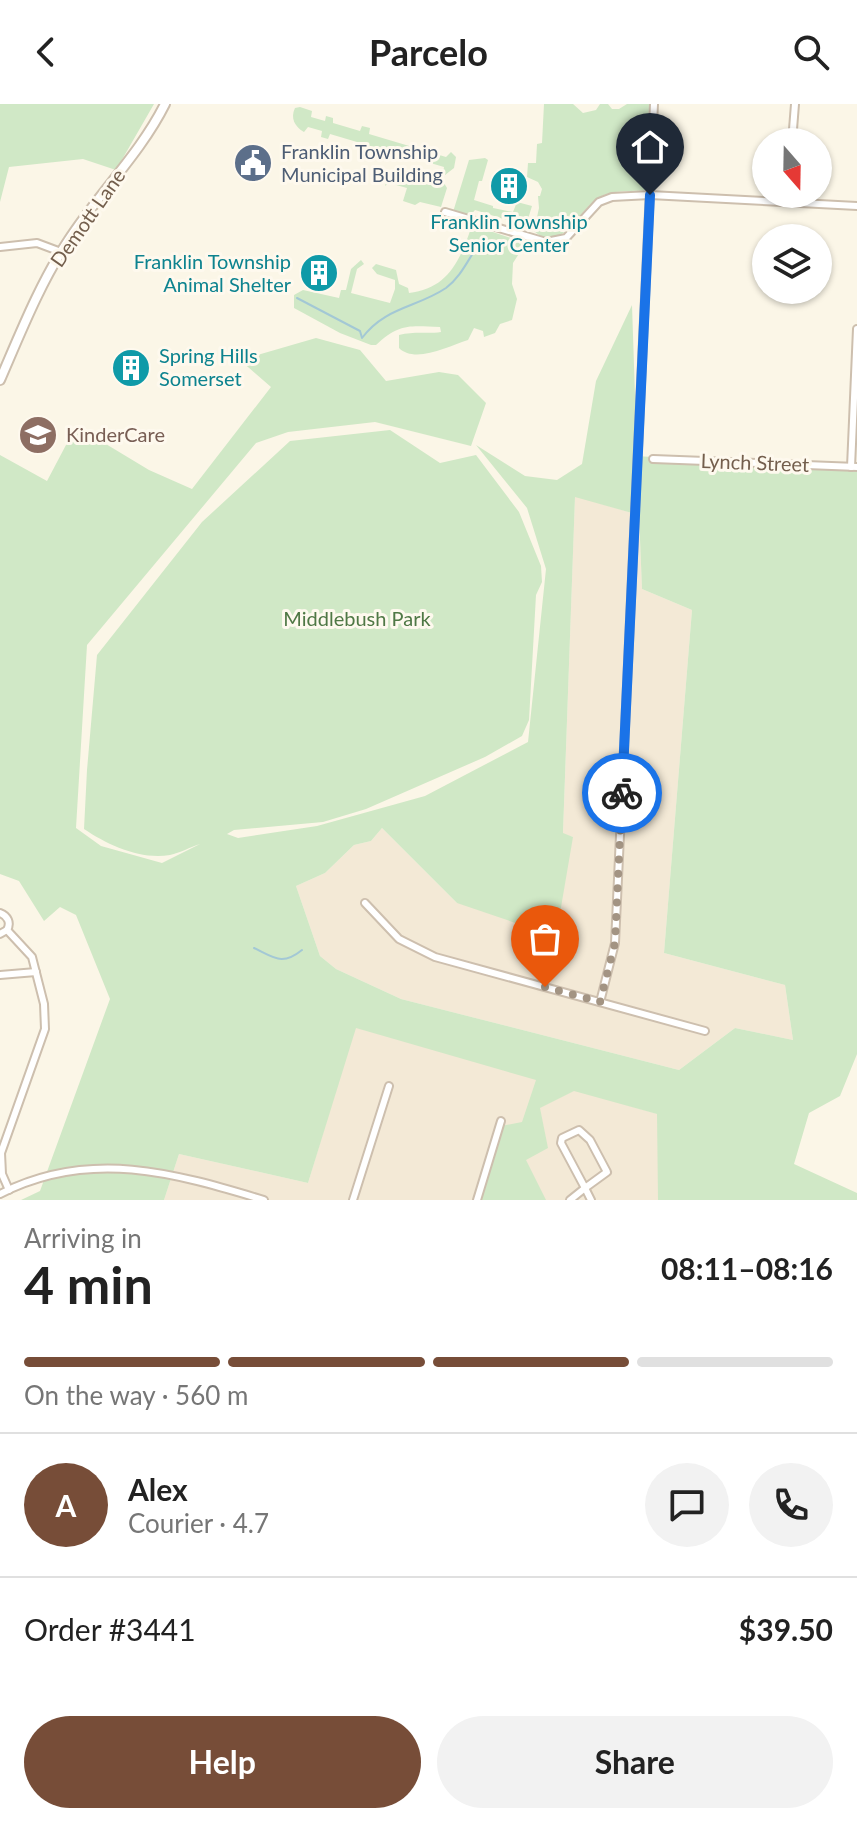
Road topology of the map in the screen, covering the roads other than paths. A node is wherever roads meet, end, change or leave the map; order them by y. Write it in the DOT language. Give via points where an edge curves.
graph roads {
  1 [pos="165,104"];
  2 [pos="654,104"];
  3 [pos="795,104"];
  4 [pos="793,128"];
  5 [pos="650,195"];
  6 [pos="752,200"];
  7 [pos="832,205"];
  8 [pos="857,206"];
  9 [pos="445,212"];
  10 [pos="0,247"];
  11 [pos="61,252"];
  12 [pos="857,329"];
  13 [pos="0,380"];
  14 [pos="653,459"];
  15 [pos="854,467"];
  16 [pos="365,903"];
  17 [pos="0,913"];
  18 [pos="4,932"];
  19 [pos="36,972"];
  20 [pos="0,975"];
  21 [pos="600,1002"];
  22 [pos="705,1031"];
  23 [pos="389,1086"];
  24 [pos="501,1121"];
  25 [pos="585,1188"];
  26 [pos="9,1190"];
  27 [pos="230,1190"];
  28 [pos="0,1194"];
  29 [pos="228,1200"];
  30 [pos="264,1200"];
  31 [pos="353,1200"];
  32 [pos="477,1200"];
  33 [pos="570,1200"];
  34 [pos="591,1200"];
  1 -- 11 [label="street, Demott Lane"];
  2 -- 5 [label="street"];
  3 -- 4 [label="street"];
  5 -- 6 [label="street"];
  5 -- 9 [label="street" via="604,199 572,234 555,241"];
  5 -- 21 [label="street" via="615,943"];
  7 -- 8 [label="street"];
  10 -- 11 [label="street" via="37,243"];
  11 -- 13 [label="street, Demott Lane"];
  12 -- 15 [label="street"];
  14 -- 15 [label="street, Lynch Street"];
  16 -- 21 [label="street" via="399,939 435,957"];
  17 -- 18 [label="street" via="8,919"];
  18 -- 19 [label="street" via="29,951"];
  19 -- 20 [label="street"];
  19 -- 26 [label="street" via="45,1029 1,1153"];
  21 -- 22 [label="street"];
  23 -- 31 [label="street"];
  24 -- 32 [label="street"];
  25 -- 25 [label="street" via="607,1172 579,1130 561,1143"];
  25 -- 33 [label="street"];
  25 -- 34 [label="street"];
  26 -- 27 [label="street" via="64,1172 116,1167 177,1174"];
  26 -- 28 [label="street"];
  27 -- 29 [label="street"];
  27 -- 30 [label="street"];
}
